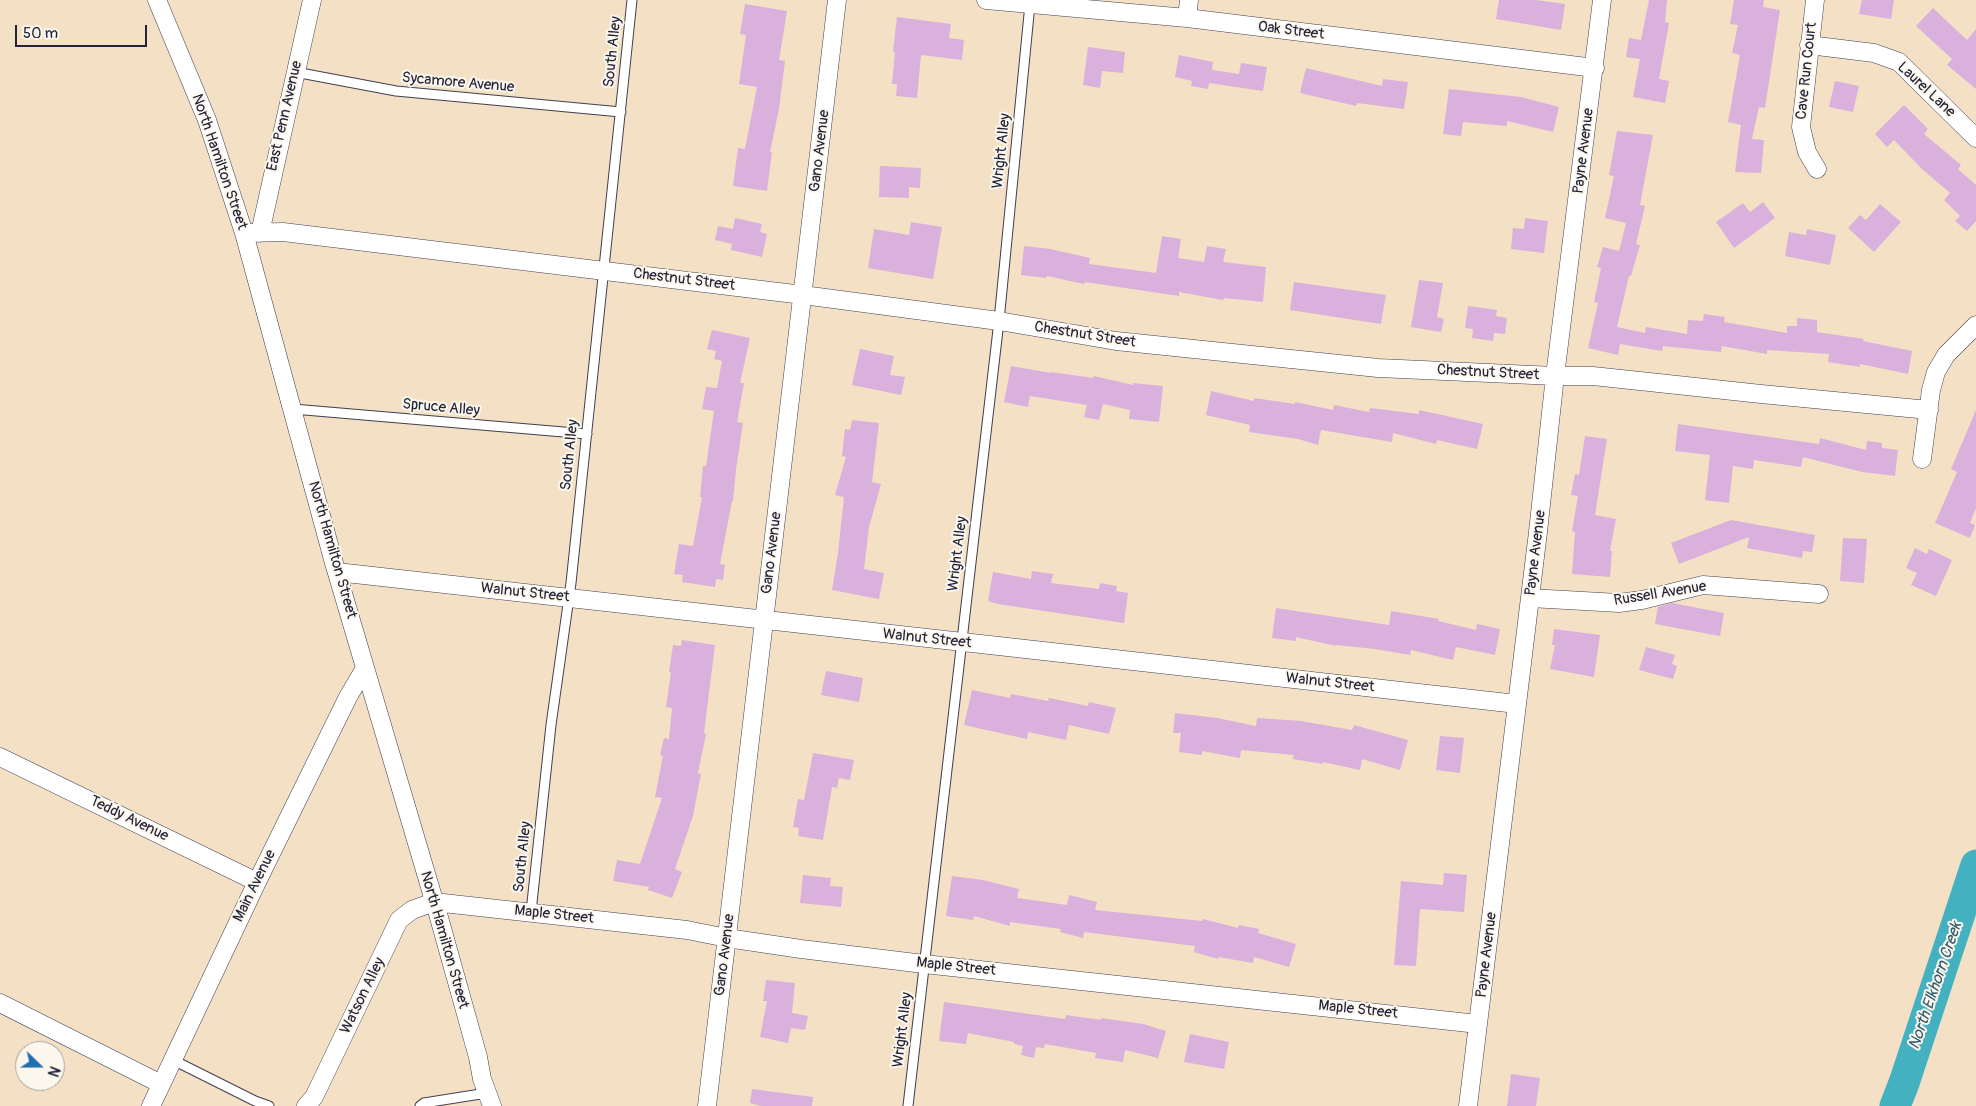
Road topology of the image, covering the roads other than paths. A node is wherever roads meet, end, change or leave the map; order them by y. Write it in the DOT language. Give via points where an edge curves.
graph roads {
  1 [pos="157,0"];
  2 [pos="312,0"];
  3 [pos="632,0"];
  4 [pos="837,0"];
  5 [pos="986,0"];
  6 [pos="1190,0"];
  7 [pos="1602,0"];
  8 [pos="1815,0"];
  9 [pos="1030,4"];
  10 [pos="1187,18"];
  11 [pos="1809,45"];
  12 [pos="1594,68"];
  13 [pos="295,72"];
  14 [pos="621,112"];
  15 [pos="1976,138"];
  16 [pos="1817,169"];
  17 [pos="252,233"];
  18 [pos="604,271"];
  19 [pos="803,295"];
  20 [pos="999,321"];
  21 [pos="1976,325"];
  22 [pos="1555,376"];
  23 [pos="293,409"];
  24 [pos="1929,410"];
  25 [pos="587,434"];
  26 [pos="1922,459"];
  27 [pos="337,572"];
  28 [pos="1819,594"];
  29 [pos="568,598"];
  30 [pos="1530,598"];
  31 [pos="764,620"];
  32 [pos="962,643"];
  33 [pos="365,668"];
  34 [pos="1517,704"];
  35 [pos="0,757"];
  36 [pos="257,882"];
  37 [pos="434,902"];
  38 [pos="531,912"];
  39 [pos="728,938"];
  40 [pos="924,964"];
  41 [pos="0,1003"];
  42 [pos="1478,1024"];
  43 [pos="172,1060"];
  44 [pos="161,1084"];
  45 [pos="490,1100"];
  46 [pos="151,1106"];
  47 [pos="268,1106"];
  48 [pos="306,1106"];
  49 [pos="420,1106"];
  50 [pos="707,1106"];
  51 [pos="908,1106"];
  52 [pos="1468,1106"];
  1 -- 17 [label="street, North Hamilton Street"];
  2 -- 13 [label="street, East Penn Avenue"];
  3 -- 14 [label="lane, South Alley"];
  4 -- 19 [label="street, Gano Avenue"];
  5 -- 9 [label="street, Oak Street"];
  6 -- 10 [label="street"];
  7 -- 12 [label="street, Payne Avenue"];
  8 -- 11 [label="street, Cave Run Court"];
  9 -- 10 [label="street, Oak Street"];
  9 -- 20 [label="lane, Wright Alley"];
  10 -- 12 [label="street, Oak Street"];
  11 -- 15 [label="street, Laurel Lane" via="1874,53 1899,62"];
  11 -- 16 [label="street, Cave Run Court" via="1801,127 1807,152"];
  12 -- 22 [label="street, Payne Avenue"];
  13 -- 14 [label="lane, Sycamore Avenue" via="396,91"];
  13 -- 17 [label="street, East Penn Avenue"];
  14 -- 18 [label="lane, South Alley"];
  17 -- 18 [label="street, Chestnut Street" via="283,232"];
  17 -- 23 [label="street, North Hamilton Street"];
  18 -- 19 [label="street, Chestnut Street"];
  18 -- 25 [label="lane, South Alley"];
  19 -- 20 [label="street, Chestnut Street"];
  19 -- 31 [label="street, Gano Avenue"];
  20 -- 22 [label="street, Chestnut Street" via="1116,340 1378,368"];
  20 -- 32 [label="lane, Wright Alley"];
  21 -- 24 [label="street" via="1946,355 1936,372"];
  22 -- 24 [label="street, Chestnut Street" via="1594,376"];
  22 -- 30 [label="street, Payne Avenue"];
  23 -- 25 [label="lane, Spruce Alley"];
  23 -- 27 [label="street, North Hamilton Street"];
  24 -- 26 [label="street"];
  25 -- 29 [label="lane, South Alley"];
  27 -- 29 [label="street, Walnut Street"];
  27 -- 33 [label="street, North Hamilton Street"];
  28 -- 30 [label="street, Russell Avenue" via="1703,585 1642,600 1618,602"];
  29 -- 31 [label="street, Walnut Street"];
  29 -- 38 [label="lane, South Alley"];
  30 -- 34 [label="street, Payne Avenue"];
  31 -- 32 [label="street, Walnut Street"];
  31 -- 39 [label="street, Gano Avenue"];
  32 -- 34 [label="street, Walnut Street"];
  32 -- 40 [label="lane, Wright Alley"];
  33 -- 36 [label="street, Main Avenue"];
  33 -- 37 [label="street, North Hamilton Street"];
  34 -- 42 [label="street, Payne Avenue"];
  35 -- 36 [label="street, Teddy Avenue"];
  36 -- 43 [label="street, Main Avenue"];
  37 -- 38 [label="street, Maple Street"];
  37 -- 45 [label="street, North Hamilton Street"];
  37 -- 48 [label="street, Watson Alley" via="412,910 399,920 314,1097"];
  38 -- 39 [label="street, Maple Street" via="687,930"];
  39 -- 40 [label="street, Maple Street"];
  39 -- 50 [label="street, Gano Avenue"];
  40 -- 42 [label="street, Maple Street"];
  40 -- 51 [label="lane, Wright Alley"];
  41 -- 44 [label="street"];
  42 -- 52 [label="street, Payne Avenue"];
  43 -- 44 [label="street, Main Avenue"];
  43 -- 47 [label="lane"];
  44 -- 46 [label="street, Main Avenue"];
  45 -- 49 [label="lane" via="424,1102"];
}
